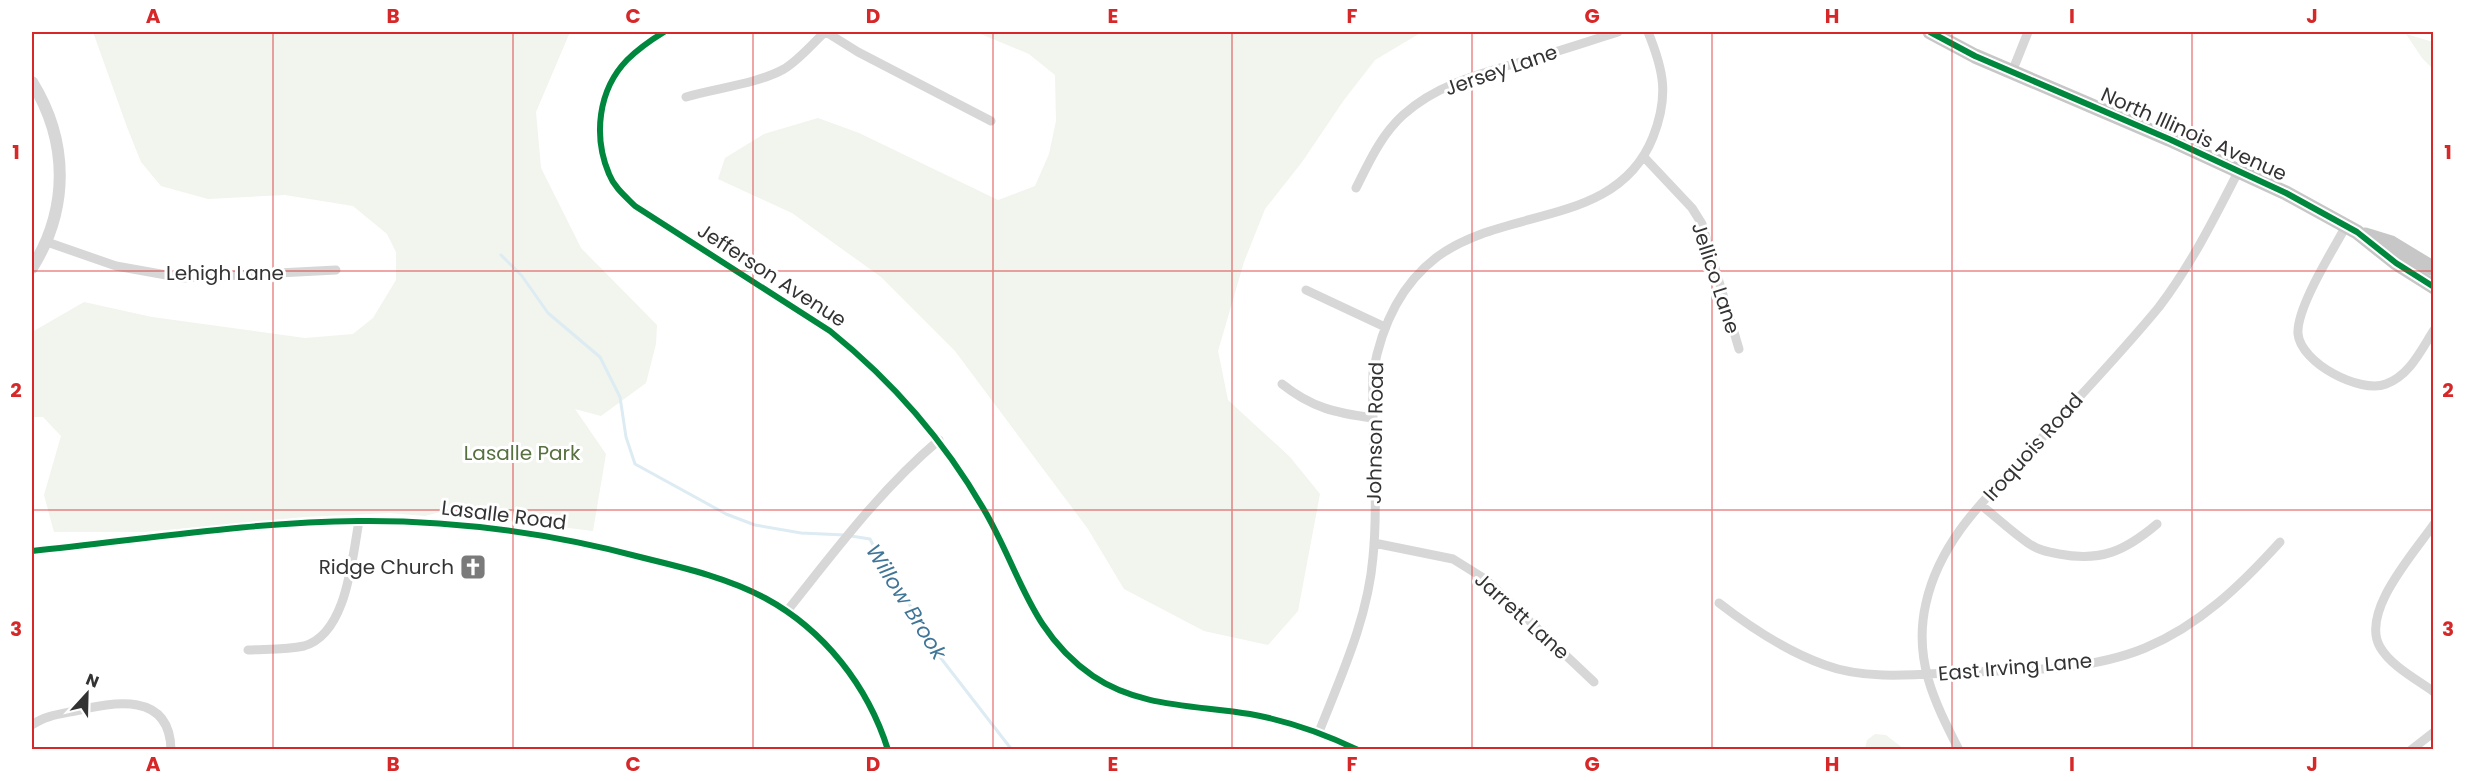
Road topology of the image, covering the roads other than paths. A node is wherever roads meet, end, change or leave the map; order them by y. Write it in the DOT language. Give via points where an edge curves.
graph roads {
  1 [pos="664,32"];
  2 [pos="825,32"];
  3 [pos="1618,32"];
  4 [pos="1648,32"];
  5 [pos="1930,32"];
  6 [pos="2028,32"];
  7 [pos="2012,72"];
  8 [pos="32,82"];
  9 [pos="686,97"];
  10 [pos="991,121"];
  11 [pos="1643,156"];
  12 [pos="2239,170"];
  13 [pos="1356,188"];
  14 [pos="2351,229"];
  15 [pos="47,242"];
  16 [pos="32,268"];
  17 [pos="336,270"];
  18 [pos="2433,270"];
  19 [pos="2433,287"];
  20 [pos="1306,290"];
  21 [pos="1385,327"];
  22 [pos="2433,330"];
  23 [pos="1739,349"];
  24 [pos="1282,384"];
  25 [pos="1373,418"];
  26 [pos="939,440"];
  27 [pos="1981,505"];
  28 [pos="359,521"];
  29 [pos="2157,524"];
  30 [pos="2433,525"];
  31 [pos="2280,542"];
  32 [pos="1374,543"];
  33 [pos="32,551"];
  34 [pos="1719,603"];
  35 [pos="787,611"];
  36 [pos="248,650"];
  37 [pos="1925,674"];
  38 [pos="1594,682"];
  39 [pos="2433,692"];
  40 [pos="32,725"];
  41 [pos="1319,732"];
  42 [pos="2433,732"];
  43 [pos="171,750"];
  44 [pos="888,750"];
  45 [pos="1358,750"];
  46 [pos="1959,750"];
  47 [pos="2411,750"];
  1 -- 26 [label="street, Jefferson Avenue" via="626,61 604,101 599,127 601,150 618,190 642,211 830,330 882,376"];
  2 -- 9 [label="street" via="781,70"];
  2 -- 10 [label="street"];
  3 -- 13 [label="street, Jersey Lane" via="1434,93 1388,130"];
  4 -- 11 [label="street, Johnson Road" via="1660,62 1663,95 1657,125"];
  5 -- 7 [label="highway, North Illinois Avenue"];
  6 -- 7 [label="street"];
  7 -- 12 [label="highway, North Illinois Avenue"];
  8 -- 15 [label="street" via="47,110 59,153 60,195"];
  11 -- 21 [label="street, Johnson Road" via="1616,186 1598,197 1481,233 1438,256 1406,289"];
  11 -- 23 [label="street, Jellico Lane" via="1702,224"];
  12 -- 14 [label="highway, North Illinois Avenue"];
  12 -- 27 [label="street, Iroquois Road" via="2188,265 2159,306"];
  14 -- 18 [label="highway" via="2391,243"];
  14 -- 19 [label="highway, North Illinois Avenue"];
  14 -- 22 [label="street" via="2303,310 2298,333 2304,350 2346,380 2375,386 2403,374"];
  15 -- 16 [label="street"];
  15 -- 17 [label="street, Lehigh Lane" via="116,266 183,278"];
  20 -- 21 [label="street"];
  21 -- 25 [label="street, Johnson Road" via="1373,373"];
  24 -- 25 [label="street" via="1315,406"];
  25 -- 32 [label="street, Johnson Road"];
  26 -- 35 [label="street" via="878,498"];
  26 -- 41 [label="street, Jefferson Avenue" via="984,510 1044,628 1094,676 1149,700 1249,714"];
  27 -- 29 [label="street" via="2029,544 2077,558 2126,548"];
  27 -- 37 [label="street, Iroquois Road" via="1944,552 1933,578 1922,625"];
  28 -- 33 [label="street, Lasalle Road" via="290,524"];
  28 -- 35 [label="street, Lasalle Road" via="453,524 580,541 709,576"];
  28 -- 36 [label="street" via="341,605 329,630 304,645"];
  30 -- 39 [label="street" via="2381,603 2374,627 2384,652"];
  31 -- 37 [label="street, East Irving Lane" via="2230,594 2199,618 2145,648 2069,667"];
  32 -- 38 [label="street, Jarrett Lane" via="1437,554 1465,565 1485,579"];
  32 -- 41 [label="street, Johnson Road" via="1362,616"];
  34 -- 37 [label="street, East Irving Lane" via="1749,625 1826,666 1871,674"];
  35 -- 44 [label="street, Lasalle Road" via="829,648 850,674 869,702"];
  37 -- 46 [label="street, Iroquois Road"];
  40 -- 43 [label="street" via="40,719 83,709 131,702 155,712 164,722"];
  41 -- 45 [label="street, Jefferson Avenue"];
  42 -- 47 [label="street"];
}
